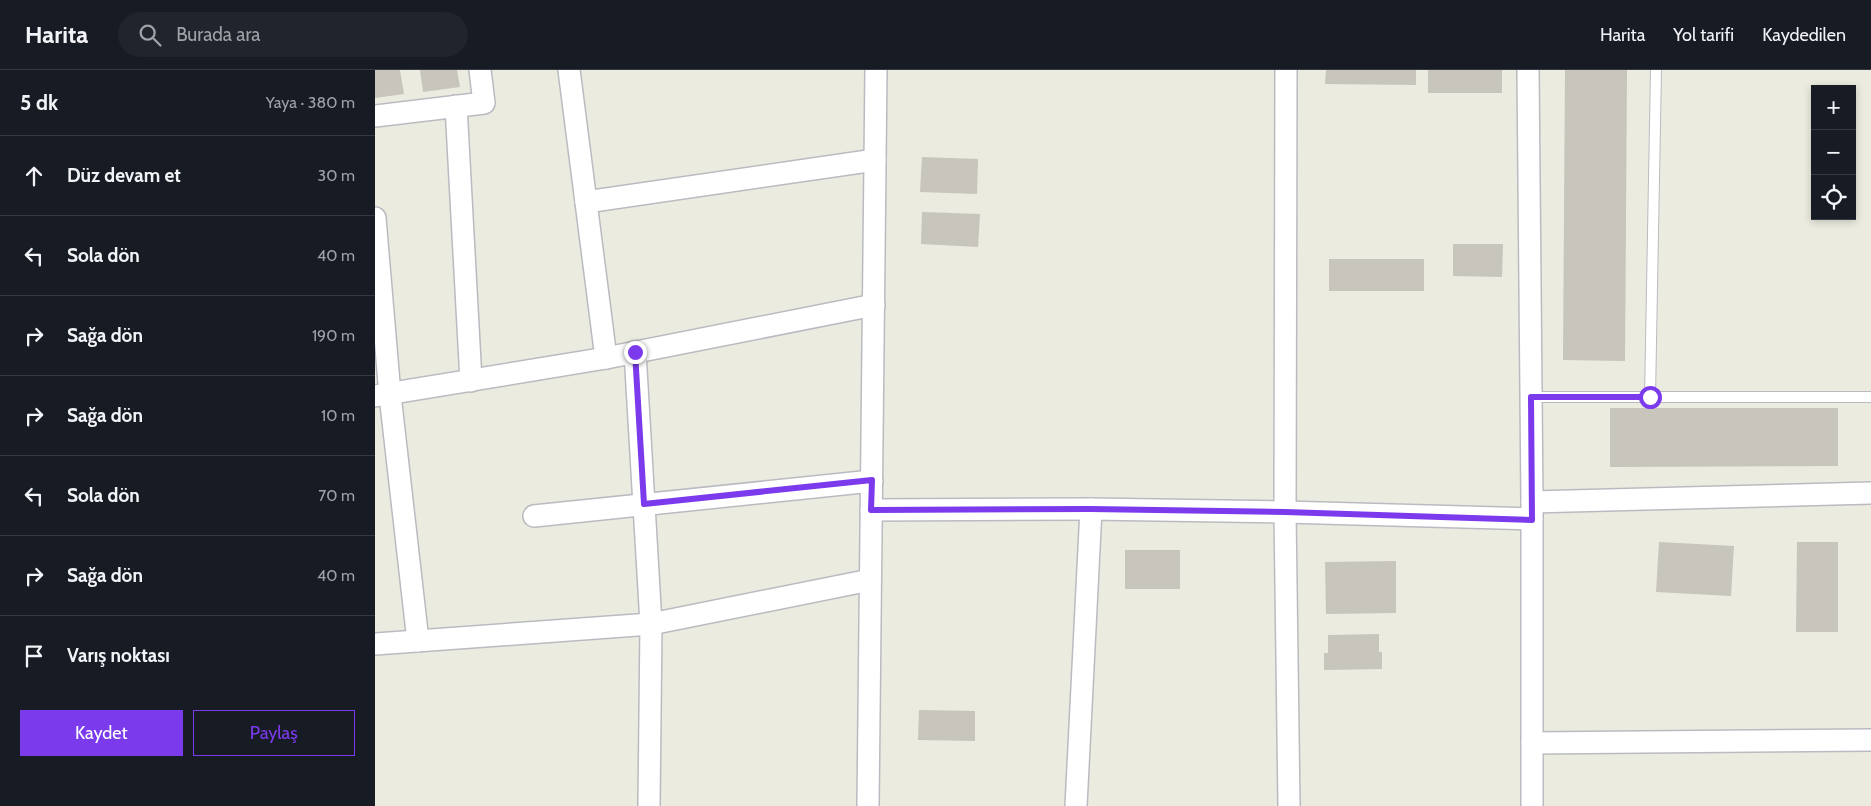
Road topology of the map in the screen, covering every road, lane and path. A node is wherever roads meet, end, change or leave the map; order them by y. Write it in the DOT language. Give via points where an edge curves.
graph roads {
  1 [pos="480,70"];
  2 [pos="569,70"];
  3 [pos="876,70"];
  4 [pos="1286,70"];
  5 [pos="1528,70"];
  6 [pos="1656,70"];
  7 [pos="456,106"];
  8 [pos="375,116"];
  9 [pos="875,160"];
  10 [pos="586,202"];
  11 [pos="375,218"];
  12 [pos="873,305"];
  13 [pos="635,352"];
  14 [pos="606,358"];
  15 [pos="471,381"];
  16 [pos="382,395"];
  17 [pos="1531,397"];
  18 [pos="1650,397"];
  19 [pos="1871,397"];
  20 [pos="872,480"];
  21 [pos="1871,493"];
  22 [pos="644,504"];
  23 [pos="1091,509"];
  24 [pos="871,510"];
  25 [pos="1532,511"];
  26 [pos="1285,512"];
  27 [pos="534,516"];
  28 [pos="870,580"];
  29 [pos="651,624"];
  30 [pos="418,641"];
  31 [pos="375,644"];
  32 [pos="1871,740"];
  33 [pos="1532,743"];
  34 [pos="649,806"];
  35 [pos="868,806"];
  36 [pos="1076,806"];
  37 [pos="1289,806"];
  38 [pos="1532,806"];
  1 -- 7 [label="street" via="483,103"];
  2 -- 10 [label="street"];
  3 -- 9 [label="street"];
  4 -- 26 [label="street"];
  5 -- 17 [label="street"];
  6 -- 18 [label="lane"];
  7 -- 8 [label="street"];
  7 -- 15 [label="street"];
  9 -- 10 [label="street"];
  9 -- 12 [label="street"];
  10 -- 14 [label="street"];
  11 -- 16 [label="street"];
  12 -- 13 [label="street"];
  12 -- 20 [label="street"];
  13 -- 14 [label="street"];
  13 -- 22 [label="street"];
  14 -- 15 [label="street"];
  15 -- 16 [label="street"];
  16 -- 30 [label="street"];
  17 -- 18 [label="lane"];
  17 -- 25 [label="street"];
  18 -- 19 [label="lane"];
  20 -- 22 [label="street"];
  20 -- 24 [label="street"];
  21 -- 25 [label="street"];
  22 -- 27 [label="street"];
  22 -- 29 [label="street"];
  23 -- 24 [label="street"];
  23 -- 26 [label="street"];
  23 -- 36 [label="street"];
  24 -- 28 [label="street"];
  25 -- 26 [label="street"];
  25 -- 33 [label="street"];
  26 -- 37 [label="street"];
  28 -- 29 [label="street"];
  28 -- 35 [label="street"];
  29 -- 30 [label="street"];
  29 -- 34 [label="street"];
  30 -- 31 [label="street"];
  32 -- 33 [label="street"];
  33 -- 38 [label="street"];
}
